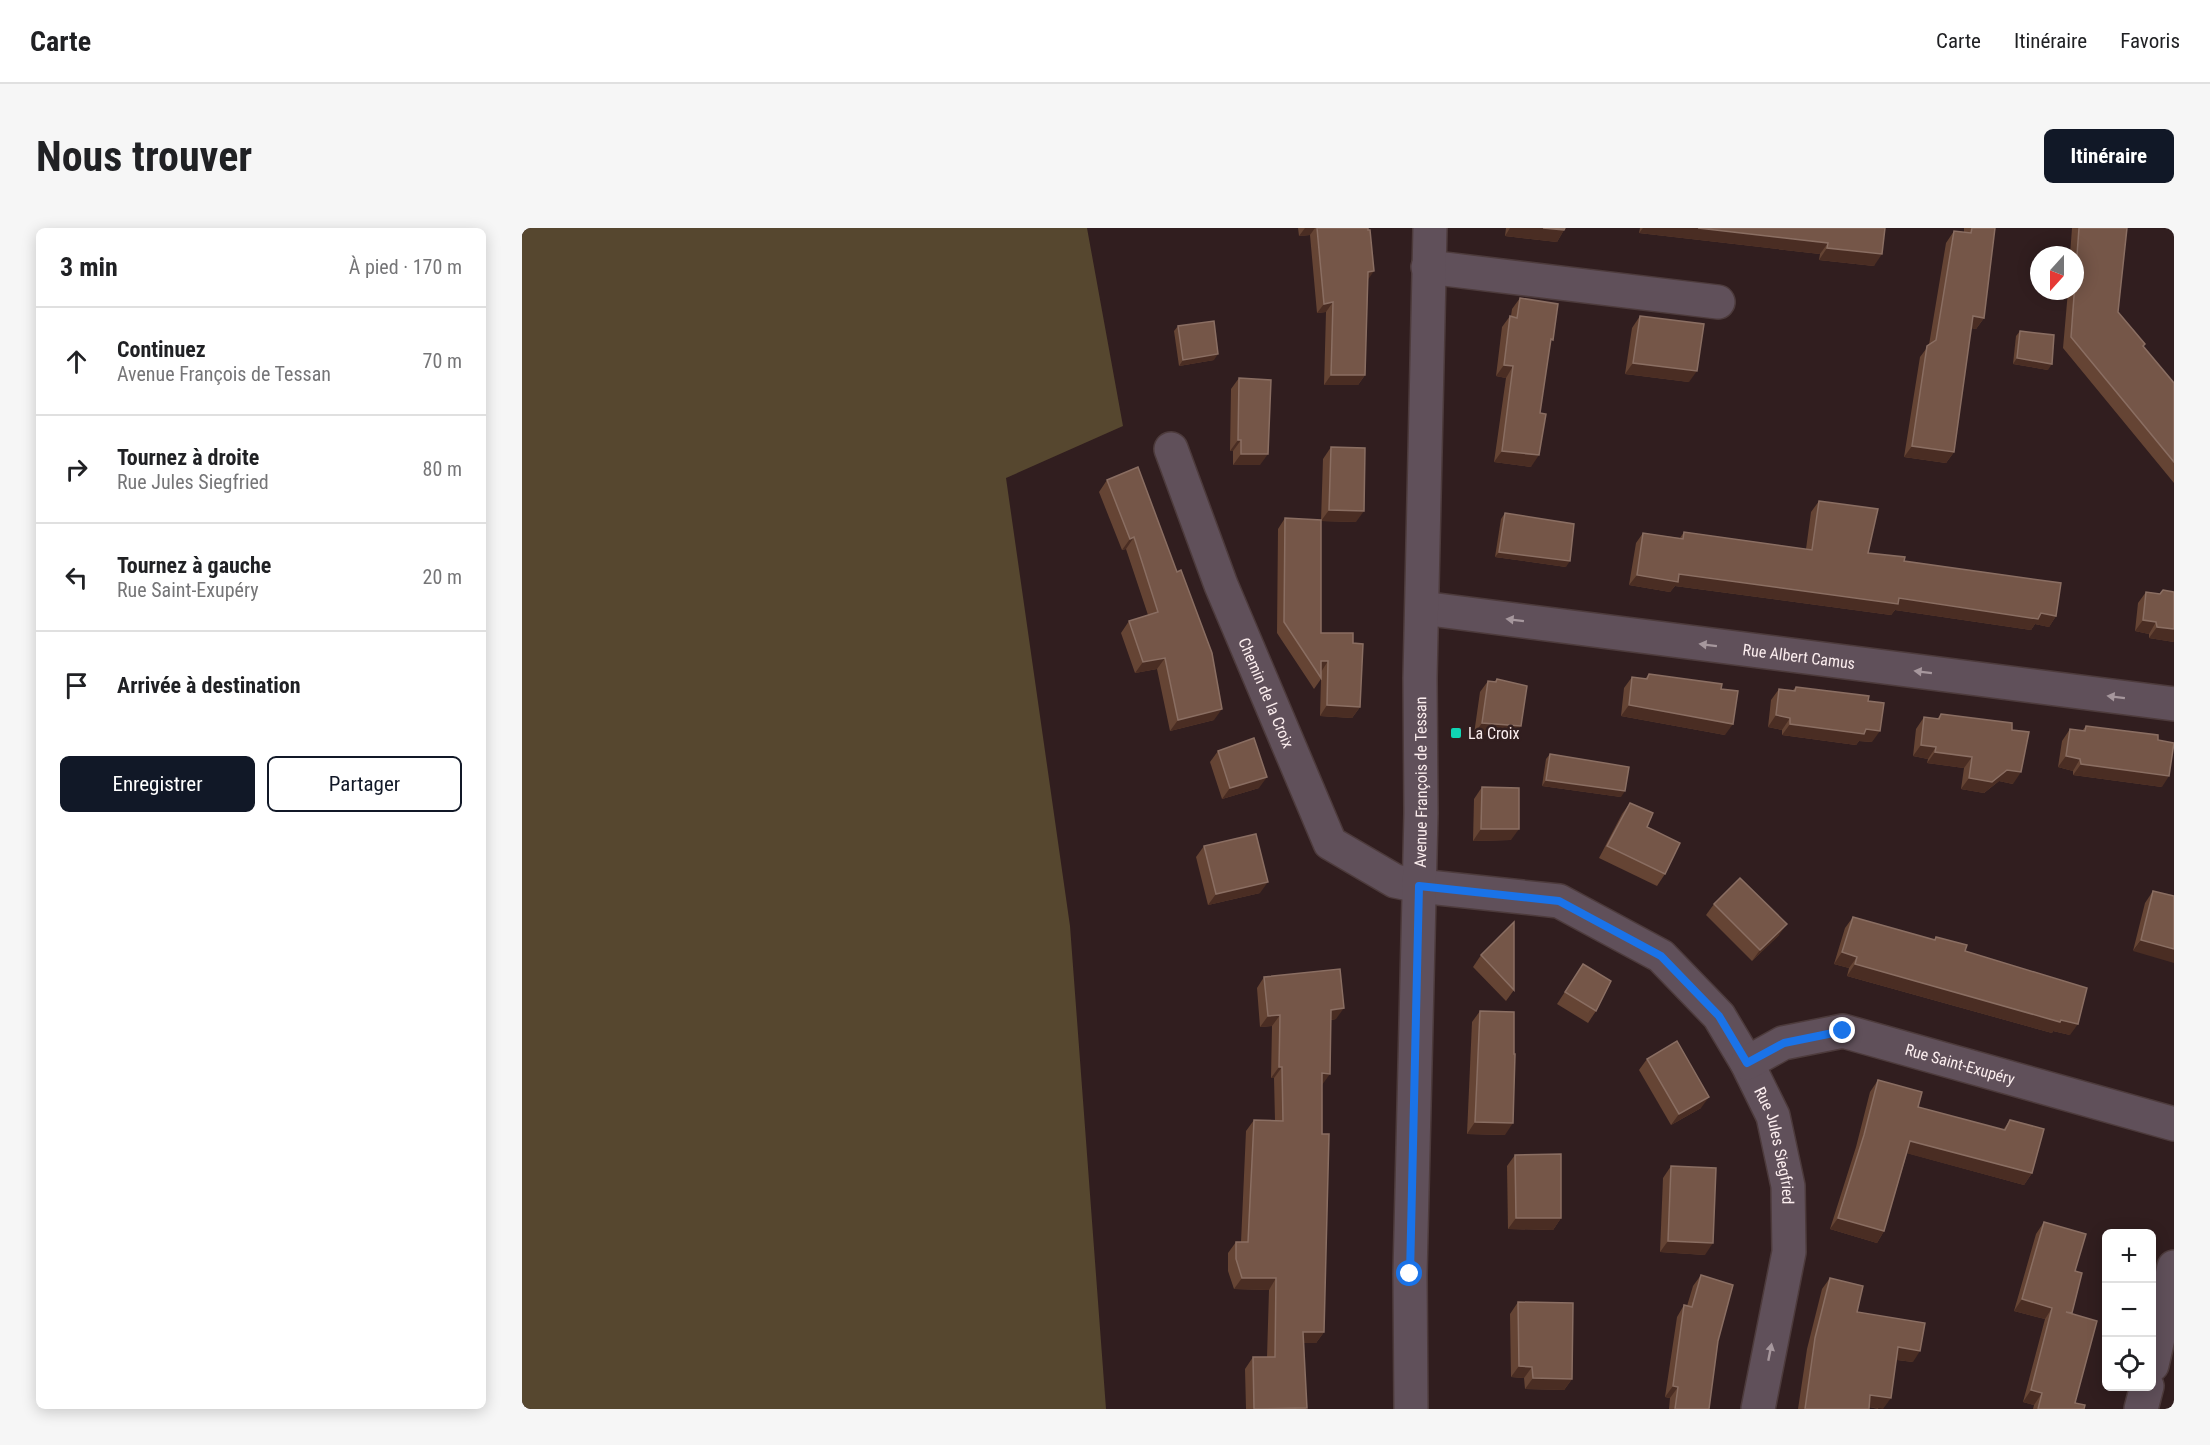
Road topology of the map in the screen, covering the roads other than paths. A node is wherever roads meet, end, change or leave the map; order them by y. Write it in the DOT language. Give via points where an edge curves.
graph roads {
  1 [pos="1430,228"];
  2 [pos="1428,267"];
  3 [pos="1718,303"];
  4 [pos="1172,449"];
  5 [pos="1422,608"];
  6 [pos="2174,704"];
  7 [pos="1419,886"];
  8 [pos="1747,1063"];
  9 [pos="2174,1124"];
  10 [pos="2174,1267"];
  11 [pos="2156,1344"];
  12 [pos="2145,1391"];
  13 [pos="1411,1409"];
  14 [pos="1758,1409"];
  15 [pos="2141,1409"];
  1 -- 2 [label="street, Avenue François de Tessan"];
  2 -- 3 [label="street"];
  2 -- 5 [label="street, Avenue François de Tessan"];
  4 -- 7 [label="street, Chemin de la Croix" via="1221,585 1330,843 1395,881"];
  6 -- 5 [label="street, Rue Albert Camus, one-way"];
  5 -- 7 [label="street, Avenue François de Tessan"];
  7 -- 8 [label="street, Rue Jules Siegfried" via="1559,901 1661,956 1719,1016"];
  7 -- 13 [label="street, Avenue François de Tessan" via="1410,1274"];
  8 -- 9 [label="street, Rue Saint-Exupéry" via="1784,1043 1843,1031"];
  14 -- 8 [label="street, Rue Jules Siegfried, one-way" via="1789,1252 1788,1186 1773,1116"];
  10 -- 11 [label="street"];
  12 -- 15 [label="street"];
}
